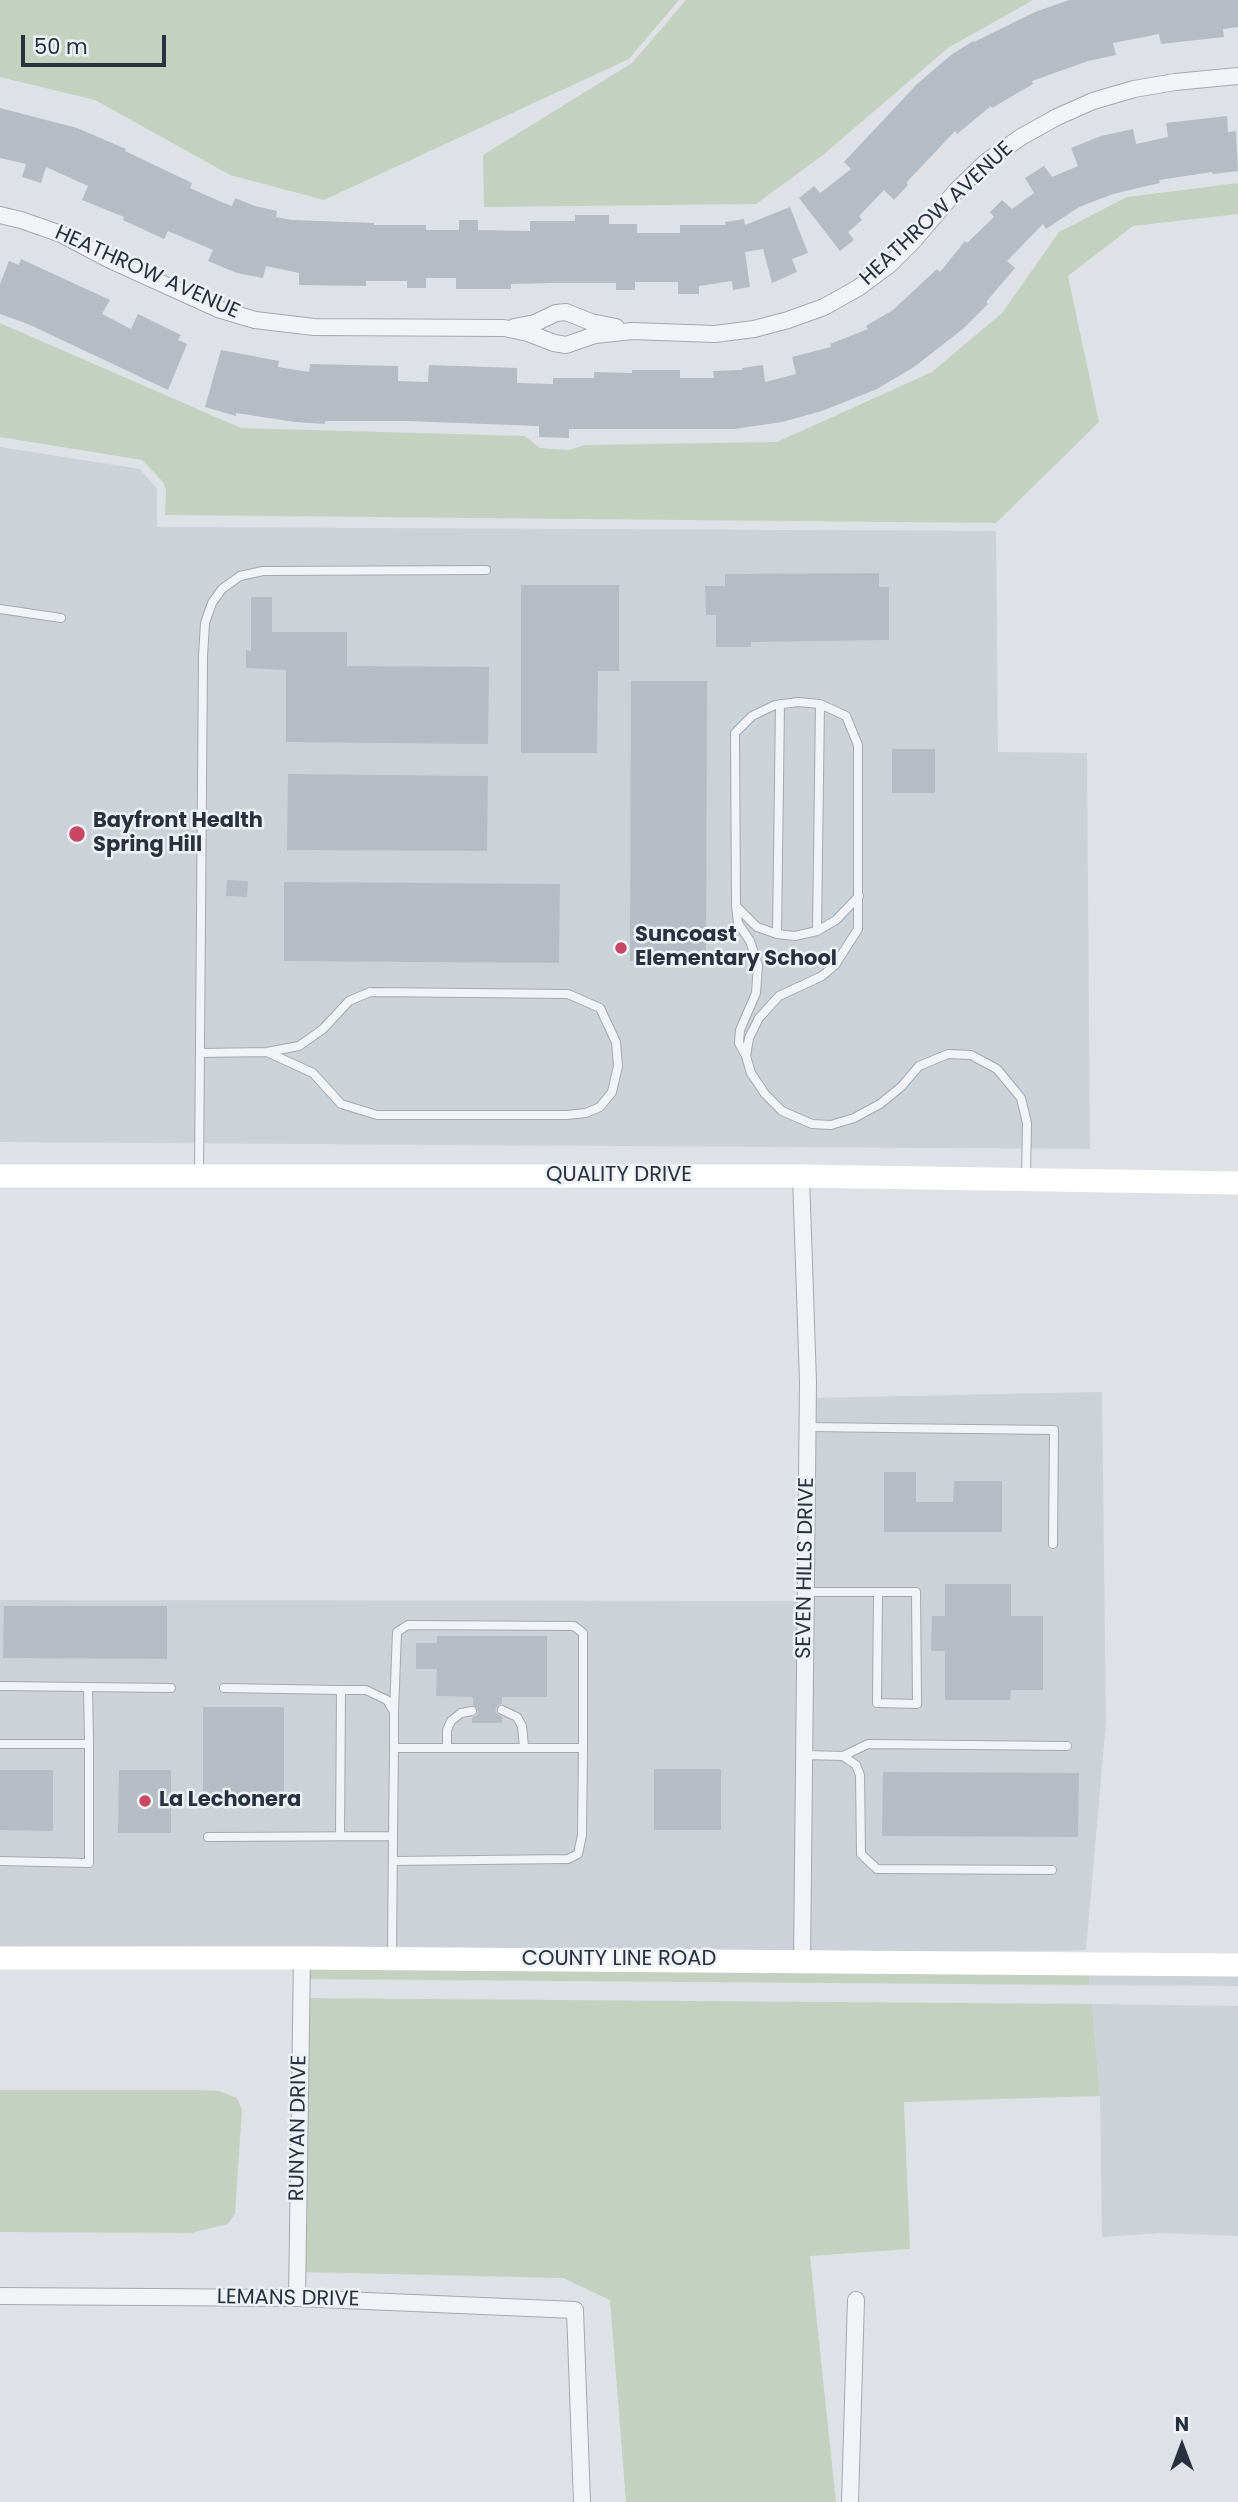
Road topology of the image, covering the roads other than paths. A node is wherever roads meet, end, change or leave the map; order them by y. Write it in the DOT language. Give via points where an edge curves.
graph roads {
  1 [pos="1238,76"];
  2 [pos="0,215"];
  3 [pos="504,328"];
  4 [pos="632,331"];
  5 [pos="486,570"];
  6 [pos="0,609"];
  7 [pos="61,618"];
  8 [pos="780,704"];
  9 [pos="820,704"];
  10 [pos="859,896"];
  11 [pos="736,906"];
  12 [pos="817,931"];
  13 [pos="777,934"];
  14 [pos="267,1052"];
  15 [pos="200,1053"];
  16 [pos="746,1056"];
  17 [pos="0,1176"];
  18 [pos="801,1176"];
  19 [pos="200,1178"];
  20 [pos="1026,1181"];
  21 [pos="1238,1184"];
  22 [pos="807,1427"];
  23 [pos="1053,1544"];
  24 [pos="806,1592"];
  25 [pos="878,1592"];
  26 [pos="0,1686"];
  27 [pos="88,1687"];
  28 [pos="171,1688"];
  29 [pos="224,1688"];
  30 [pos="341,1690"];
  31 [pos="502,1710"];
  32 [pos="472,1711"];
  33 [pos="394,1712"];
  34 [pos="0,1744"];
  35 [pos="89,1744"];
  36 [pos="1067,1746"];
  37 [pos="524,1747"];
  38 [pos="394,1748"];
  39 [pos="447,1748"];
  40 [pos="583,1748"];
  41 [pos="804,1755"];
  42 [pos="843,1756"];
  43 [pos="340,1836"];
  44 [pos="393,1836"];
  45 [pos="208,1838"];
  46 [pos="0,1861"];
  47 [pos="393,1861"];
  48 [pos="1052,1870"];
  49 [pos="0,1958"];
  50 [pos="302,1958"];
  51 [pos="392,1959"];
  52 [pos="802,1962"];
  53 [pos="1238,1965"];
  54 [pos="0,2296"];
  55 [pos="297,2298"];
  56 [pos="856,2300"];
  57 [pos="582,2502"];
  58 [pos="850,2502"];
  1 -- 4 [label="street, HEATHROW AVENUE" via="1134,89 1093,101 1020,137 956,191 889,265 824,307 754,329 715,334"];
  2 -- 3 [label="street, HEATHROW AVENUE" via="61,234 218,309 255,320 314,327"];
  3 -- 4 [label="street, HEATHROW AVENUE" via="566,345 595,335"];
  3 -- 4 [label="street, HEATHROW AVENUE" via="566,312"];
  5 -- 15 [label="lane" via="264,571 240,576 212,603 203,656"];
  6 -- 7 [label="lane"];
  8 -- 9 [label="lane"];
  8 -- 11 [label="lane" via="752,716 735,733"];
  8 -- 13 [label="lane"];
  9 -- 10 [label="lane" via="846,716 858,745"];
  9 -- 12 [label="lane"];
  10 -- 12 [label="lane" via="836,920"];
  10 -- 16 [label="lane" via="858,929 848,948 822,976 779,996 749,1038"];
  11 -- 13 [label="lane" via="757,927"];
  11 -- 16 [label="lane" via="738,923 758,965 756,993 740,1030 739,1042"];
  12 -- 13 [label="lane"];
  14 -- 14 [label="lane" via="313,1073 341,1104 377,1115 586,1113 600,1107 612,1092 618,1066 616,1042 600,1008 568,994 370,992 349,1000 323,1029 299,1046"];
  14 -- 15 [label="lane"];
  15 -- 19 [label="lane"];
  16 -- 20 [label="lane" via="751,1073 782,1111 813,1124 831,1125 880,1104 919,1066 948,1054 971,1055 997,1069 1021,1098 1027,1123"];
  17 -- 19 [label="street, QUALITY DRIVE"];
  18 -- 19 [label="street, QUALITY DRIVE"];
  18 -- 20 [label="street, QUALITY DRIVE"];
  18 -- 22 [label="street, SEVEN HILLS DRIVE"];
  20 -- 21 [label="street, QUALITY DRIVE"];
  22 -- 23 [label="lane" via="1054,1430"];
  22 -- 24 [label="street, SEVEN HILLS DRIVE"];
  24 -- 25 [label="lane"];
  24 -- 41 [label="street, SEVEN HILLS DRIVE"];
  25 -- 25 [label="lane" via="877,1703 917,1704 916,1592"];
  26 -- 27 [label="lane"];
  27 -- 28 [label="lane"];
  27 -- 35 [label="lane"];
  29 -- 30 [label="lane"];
  30 -- 33 [label="lane" via="380,1695"];
  30 -- 43 [label="lane"];
  31 -- 37 [label="lane" via="517,1717"];
  32 -- 39 [label="lane" via="451,1721"];
  33 -- 38 [label="lane"];
  33 -- 40 [label="lane" via="397,1632 408,1625 573,1626 583,1633"];
  34 -- 35 [label="lane"];
  35 -- 46 [label="lane" via="89,1863"];
  36 -- 42 [label="lane" via="868,1744"];
  37 -- 39 [label="lane"];
  37 -- 40 [label="lane"];
  38 -- 39 [label="lane"];
  38 -- 44 [label="lane"];
  40 -- 47 [label="lane" via="578,1854 568,1859"];
  41 -- 42 [label="lane"];
  41 -- 52 [label="street, SEVEN HILLS DRIVE"];
  42 -- 48 [label="lane" via="856,1765 860,1775 861,1854 877,1869"];
  43 -- 44 [label="lane"];
  43 -- 45 [label="lane"];
  44 -- 47 [label="lane"];
  47 -- 51 [label="lane"];
  49 -- 50 [label="street, COUNTY LINE ROAD"];
  50 -- 51 [label="street, COUNTY LINE ROAD"];
  50 -- 55 [label="street, RUNYAN DRIVE"];
  51 -- 52 [label="street, COUNTY LINE ROAD"];
  52 -- 53 [label="street, COUNTY LINE ROAD"];
  54 -- 55 [label="street, LEMANS DRIVE"];
  55 -- 57 [label="street, LEMANS DRIVE" via="575,2310"];
  56 -- 58 [label="street"];
}
